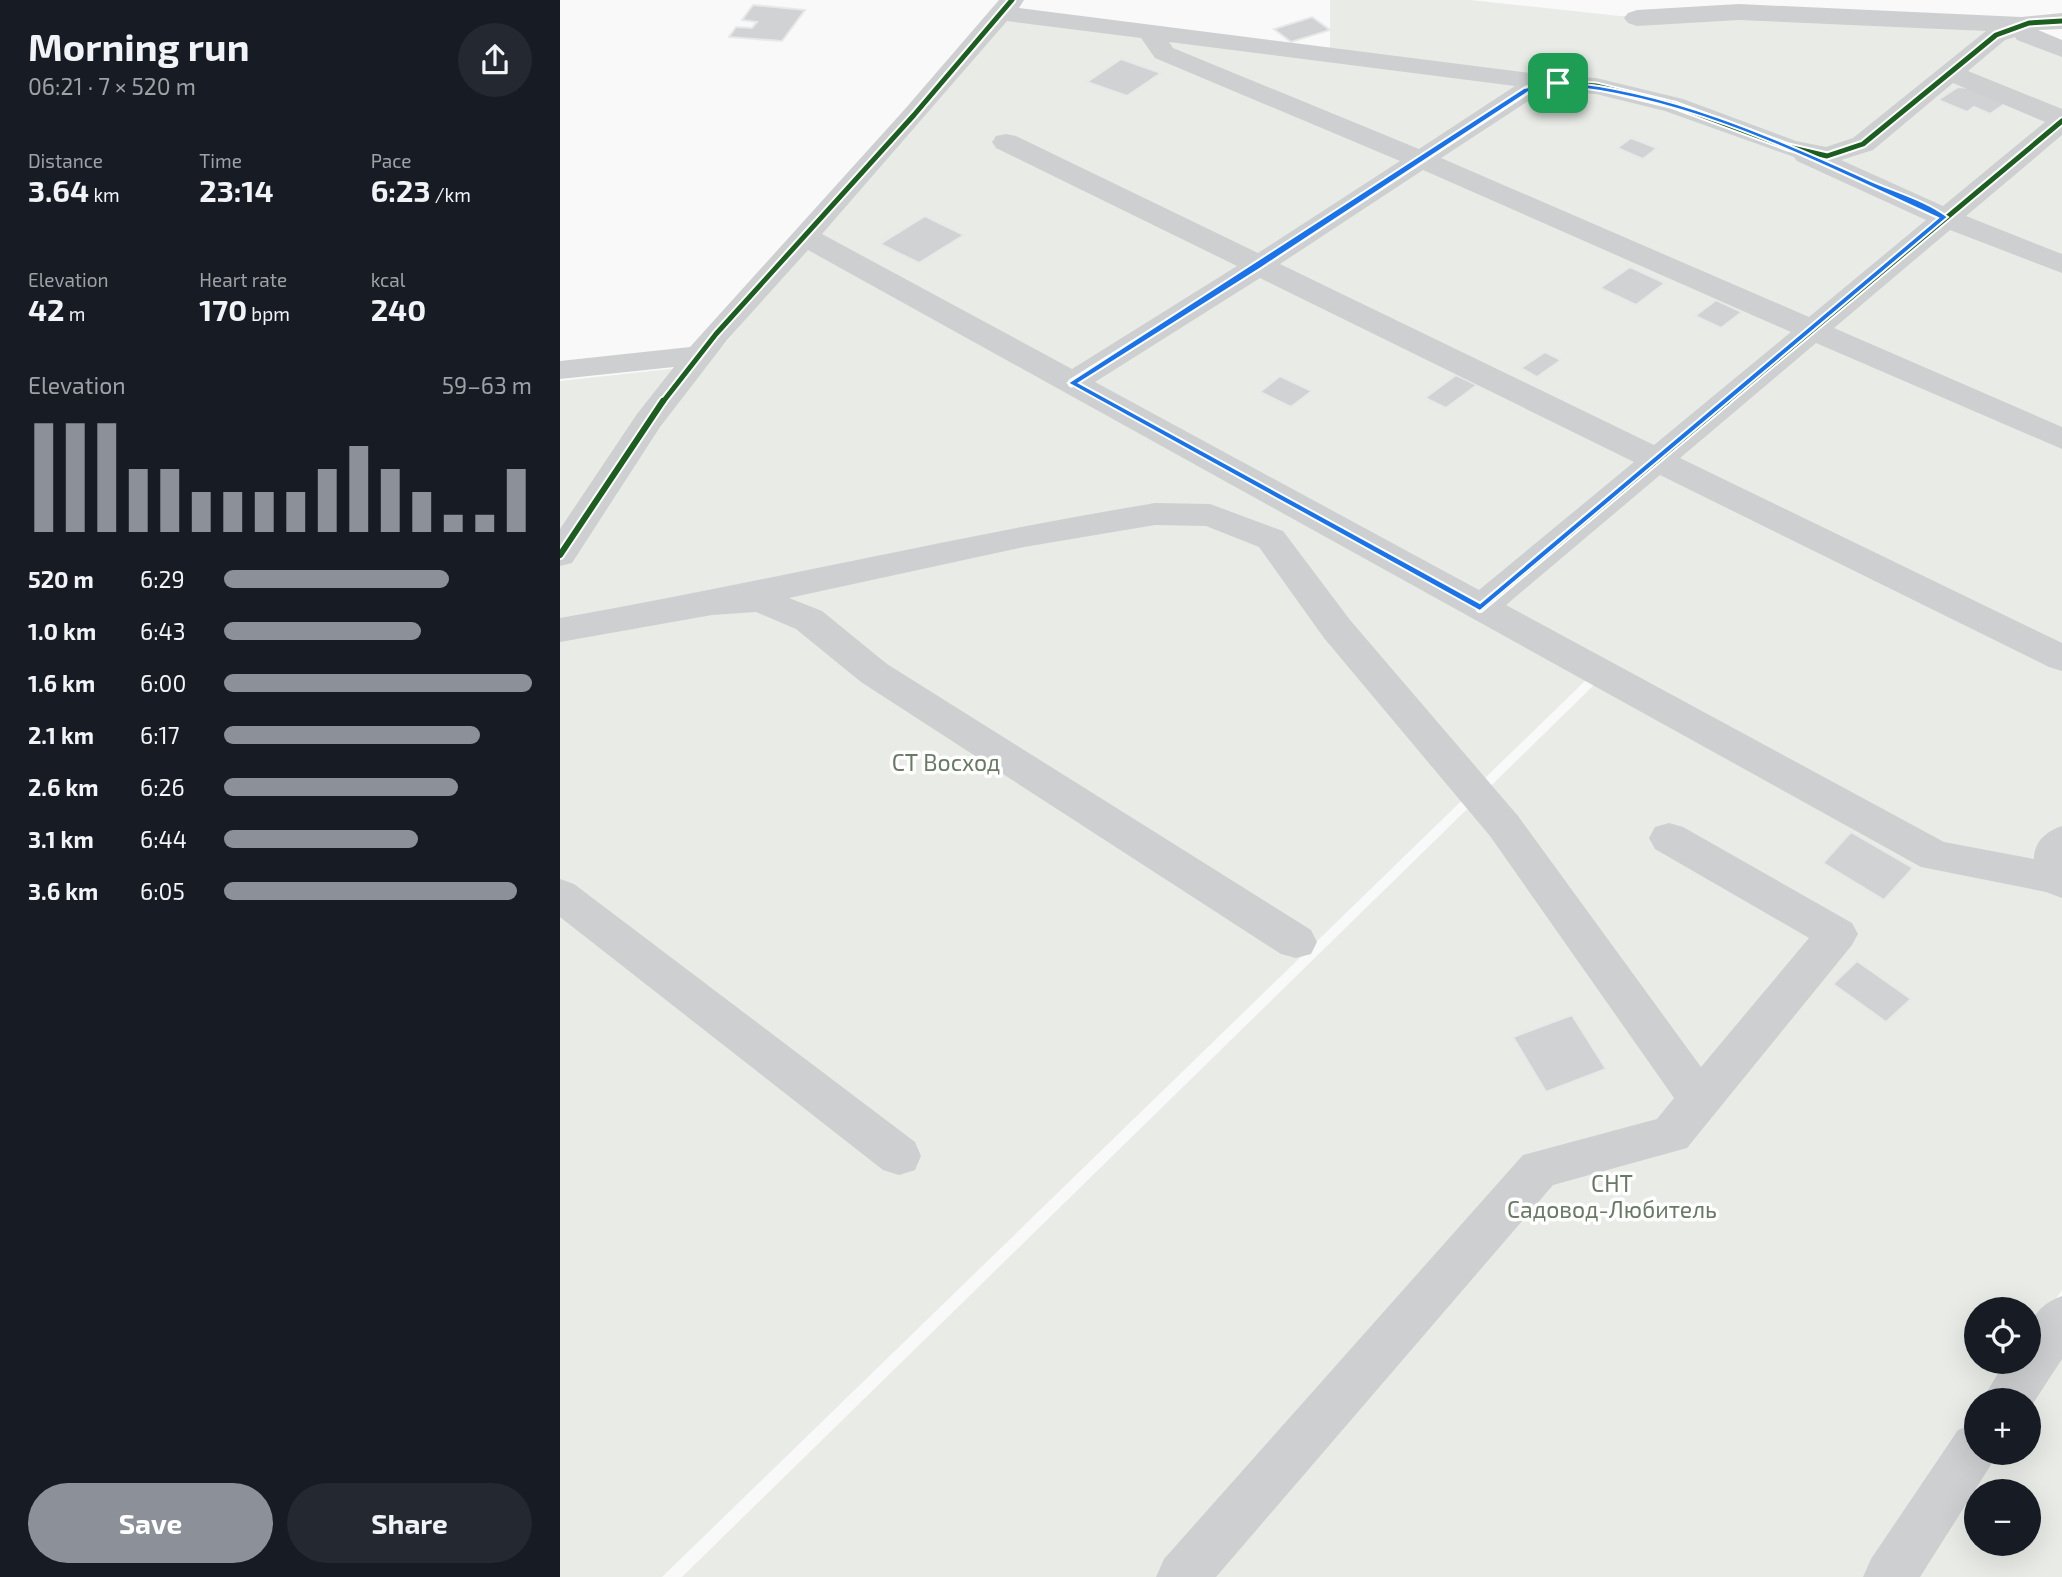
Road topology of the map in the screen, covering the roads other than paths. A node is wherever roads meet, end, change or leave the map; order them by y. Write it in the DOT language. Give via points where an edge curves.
graph roads {
  1 [pos="1007,6"];
  2 [pos="1752,7"];
  3 [pos="1637,18"];
  4 [pos="2062,21"];
  5 [pos="2024,25"];
  6 [pos="1149,31"];
  7 [pos="2062,49"];
  8 [pos="1949,72"];
  9 [pos="1558,83"];
  10 [pos="2062,120"];
  11 [pos="1006,142"];
  12 [pos="1788,146"];
  13 [pos="1422,160"];
  14 [pos="1944,217"];
  15 [pos="805,236"];
  16 [pos="2062,264"];
  17 [pos="1258,266"];
  18 [pos="1812,330"];
  19 [pos="699,355"];
  20 [pos="560,370"];
  21 [pos="1072,383"];
  22 [pos="2062,439"];
  23 [pos="1658,459"];
  24 [pos="560,555"];
  25 [pos="712,603"];
  26 [pos="1480,608"];
  27 [pos="560,630"];
  28 [pos="2062,658"];
  29 [pos="1669,838"];
  30 [pos="2060,867"];
  31 [pos="560,895"];
  32 [pos="1296,942"];
  33 [pos="1699,1100"];
  34 [pos="899,1156"];
  35 [pos="2062,1318"];
  36 [pos="2015,1388"];
  37 [pos="1964,1465"];
  38 [pos="1182,1577"];
  39 [pos="1889,1577"];
  1 -- 6 [label="street"];
  1 -- 15 [label="street"];
  2 -- 3 [label="street"];
  2 -- 5 [label="street"];
  4 -- 5 [label="street"];
  5 -- 7 [label="street" via="2026,35"];
  5 -- 8 [label="street" via="1996,34"];
  6 -- 9 [label="street"];
  6 -- 13 [label="street" via="1164,53"];
  8 -- 10 [label="street"];
  8 -- 12 [label="street" via="1863,144 1827,156"];
  9 -- 12 [label="street" via="1596,86 1674,105"];
  9 -- 13 [label="street" via="1527,89"];
  10 -- 14 [label="street"];
  11 -- 17 [label="street"];
  12 -- 14 [label="street"];
  13 -- 17 [label="street"];
  13 -- 18 [label="street"];
  14 -- 16 [label="street"];
  14 -- 18 [label="street"];
  15 -- 19 [label="street"];
  15 -- 21 [label="street"];
  17 -- 21 [label="street"];
  17 -- 23 [label="street"];
  18 -- 22 [label="street"];
  18 -- 23 [label="street"];
  19 -- 20 [label="street"];
  19 -- 24 [label="street" via="648,421"];
  21 -- 26 [label="street"];
  23 -- 26 [label="street"];
  23 -- 28 [label="street"];
  25 -- 27 [label="street"];
  25 -- 32 [label="street" via="759,600 809,620 874,673"];
  25 -- 33 [label="street" via="1024,536 1155,514 1210,515 1271,539 1337,629 1504,826"];
  26 -- 30 [label="street" via="1935,856"];
  29 -- 33 [label="street" via="1837,934"];
  31 -- 34 [label="street"];
  33 -- 38 [label="street" via="1671,1134 1539,1169"];
  35 -- 36 [label="street"];
  37 -- 39 [label="street"];
}
